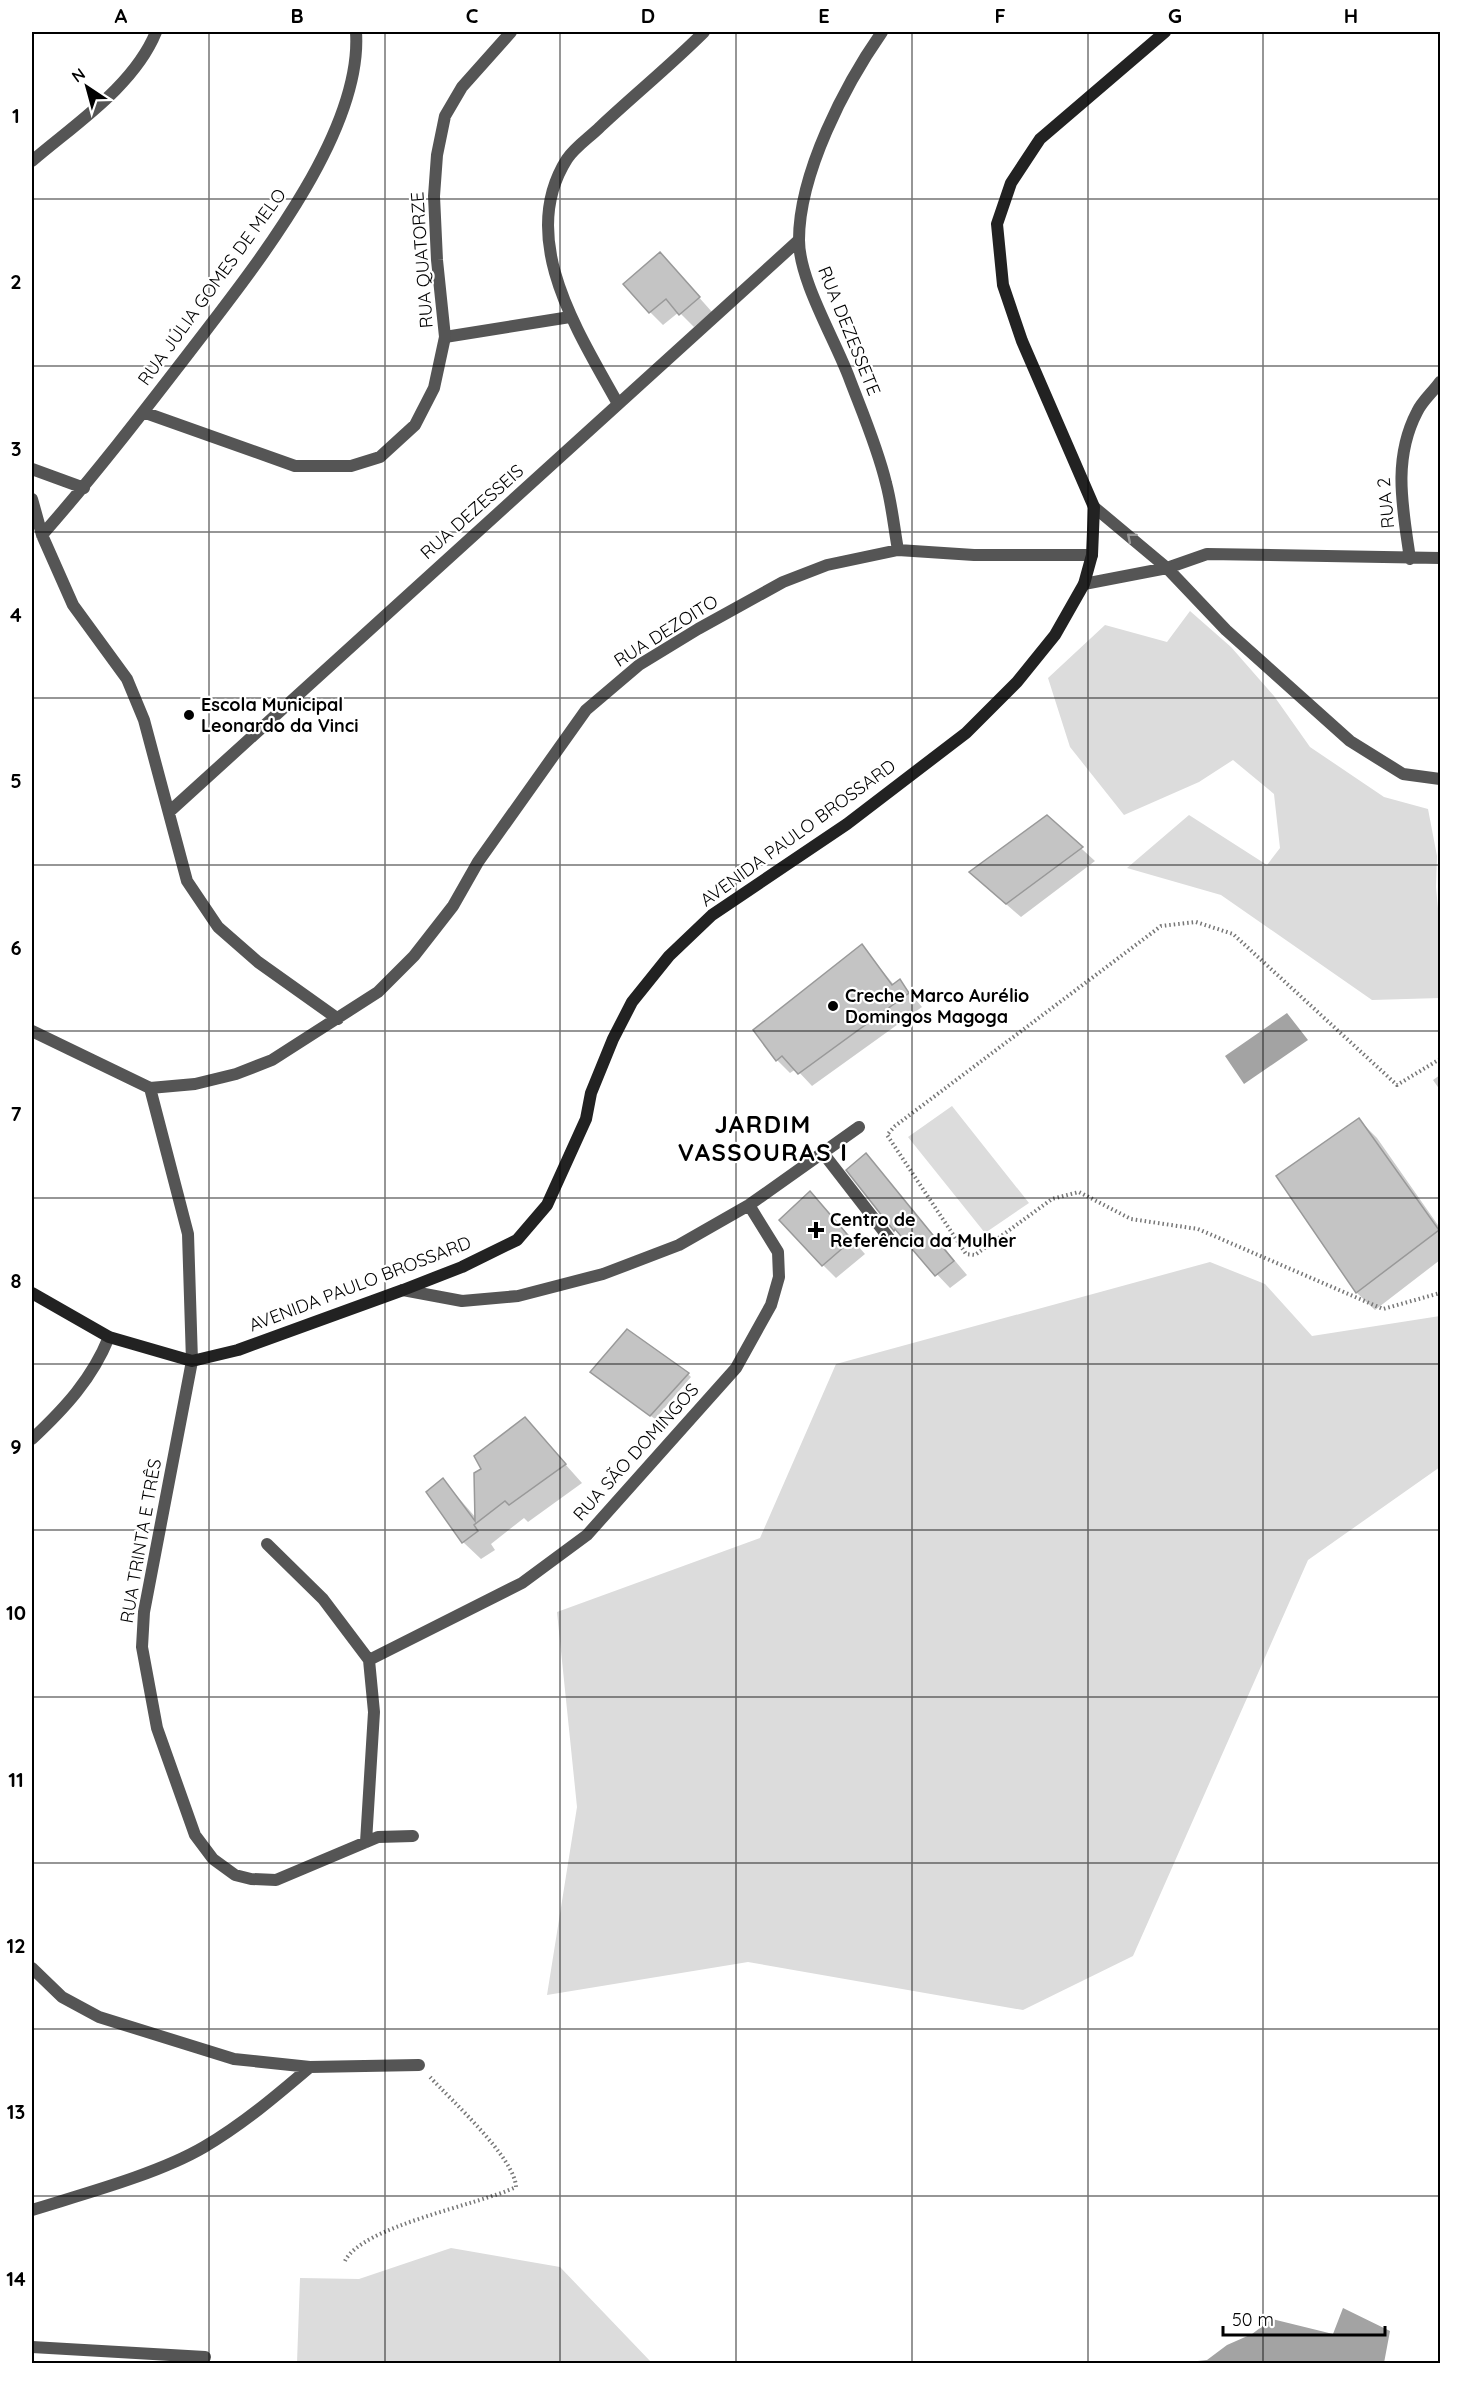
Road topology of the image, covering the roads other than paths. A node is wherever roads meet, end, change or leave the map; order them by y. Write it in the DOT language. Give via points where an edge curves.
graph roads {
  1 [pos="156,32"];
  2 [pos="356,32"];
  3 [pos="511,32"];
  4 [pos="704,32"];
  5 [pos="882,32"];
  6 [pos="1165,32"];
  7 [pos="32,161"];
  8 [pos="799,240"];
  9 [pos="570,317"];
  10 [pos="445,337"];
  11 [pos="1440,382"];
  12 [pos="618,404"];
  13 [pos="143,412"];
  14 [pos="32,469"];
  15 [pos="84,488"];
  16 [pos="32,499"];
  17 [pos="1094,507"];
  18 [pos="42,535"];
  19 [pos="898,550"];
  20 [pos="1092,555"];
  21 [pos="1440,558"];
  22 [pos="1410,559"];
  23 [pos="1167,568"];
  24 [pos="1084,584"];
  25 [pos="1440,779"];
  26 [pos="169,812"];
  27 [pos="338,1020"];
  28 [pos="32,1032"];
  29 [pos="150,1088"];
  30 [pos="859,1127"];
  31 [pos="823,1153"];
  32 [pos="749,1205"];
  33 [pos="892,1242"];
  34 [pos="403,1290"];
  35 [pos="32,1293"];
  36 [pos="109,1336"];
  37 [pos="192,1361"];
  38 [pos="32,1439"];
  39 [pos="267,1544"];
  40 [pos="369,1660"];
  41 [pos="413,1836"];
  42 [pos="366,1842"];
  43 [pos="32,1968"];
  44 [pos="419,2065"];
  45 [pos="310,2067"];
  46 [pos="32,2210"];
  47 [pos="32,2347"];
  48 [pos="205,2357"];
  1 -- 7 [label="street" via="147,53 117,87"];
  2 -- 13 [label="street, RUA JÚLIA GOMES DE MELO" via="352,83 335,132 287,220"];
  3 -- 10 [label="street, RUA QUATORZE" via="462,87 445,116 434,196"];
  4 -- 9 [label="street" via="568,157 551,191 548,228 555,270"];
  5 -- 8 [label="street, RUA DEZESSETE" via="856,69 834,112 807,190"];
  6 -- 17 [label="main road, AVENIDA PAULO BROSSARD" via="1040,139 1011,183 997,224 1003,285 1022,341"];
  8 -- 12 [label="street, RUA DEZESSEIS"];
  8 -- 19 [label="street, RUA DEZESSETE" via="804,271 850,379 886,483"];
  9 -- 10 [label="street"];
  9 -- 12 [label="street"];
  10 -- 13 [label="street, RUA QUATORZE" via="434,388 415,425 380,458 351,466 295,466"];
  11 -- 22 [label="street, RUA 2" via="1417,411 1404,446 1399,478"];
  12 -- 26 [label="street, RUA DEZESSEIS"];
  13 -- 15 [label="street, RUA JÚLIA GOMES DE MELO"];
  14 -- 15 [label="street"];
  15 -- 18 [label="street, RUA JÚLIA GOMES DE MELO"];
  16 -- 18 [label="street"];
  17 -- 20 [label="main road, AVENIDA PAULO BROSSARD"];
  23 -- 17 [label="street, one-way"];
  18 -- 26 [label="street" via="73,605 127,680 144,720"];
  19 -- 20 [label="street, RUA DEZOITO" via="974,555"];
  19 -- 27 [label="street, RUA DEZOITO" via="827,565 783,582 639,664 586,710 484,852 453,906 414,956 378,992"];
  20 -- 24 [label="main road, AVENIDA PAULO BROSSARD"];
  21 -- 22 [label="street"];
  22 -- 23 [label="street" via="1207,554"];
  23 -- 24 [label="street"];
  23 -- 25 [label="street" via="1226,630 1350,741 1403,774"];
  24 -- 34 [label="main road, AVENIDA PAULO BROSSARD" via="1055,635 1017,682 966,733 847,824 712,915 669,956 632,1002 613,1039 591,1093 586,1119 548,1205 517,1240 462,1268"];
  26 -- 27 [label="street" via="187,881 218,927 258,962"];
  27 -- 29 [label="street, RUA DEZOITO" via="272,1060 236,1074 195,1084"];
  28 -- 29 [label="street"];
  29 -- 37 [label="street, RUA TRINTA E TRÊS" via="188,1234"];
  30 -- 31 [label="street"];
  31 -- 32 [label="street"];
  31 -- 33 [label="street"];
  32 -- 34 [label="street" via="679,1245 603,1274 518,1296 462,1300"];
  32 -- 40 [label="street, RUA SÃO DOMINGOS" via="778,1252 779,1277 771,1305 736,1368 587,1535 522,1583"];
  34 -- 37 [label="main road, AVENIDA PAULO BROSSARD" via="238,1350"];
  35 -- 36 [label="main road"];
  36 -- 37 [label="main road"];
  36 -- 38 [label="street" via="98,1365 81,1389"];
  37 -- 42 [label="street, RUA TRINTA E TRÊS" via="144,1612 142,1647 157,1728 195,1835 213,1859 235,1875 251,1879 276,1880"];
  39 -- 40 [label="street" via="323,1599"];
  40 -- 42 [label="street" via="374,1712"];
  41 -- 42 [label="street, RUA TRINTA E TRÊS" via="378,1837"];
  43 -- 45 [label="street" via="62,1997 99,2017 234,2059"];
  44 -- 45 [label="street"];
  45 -- 46 [label="street" via="257,2112 202,2148 144,2173"];
  47 -- 48 [label="street"];
}
